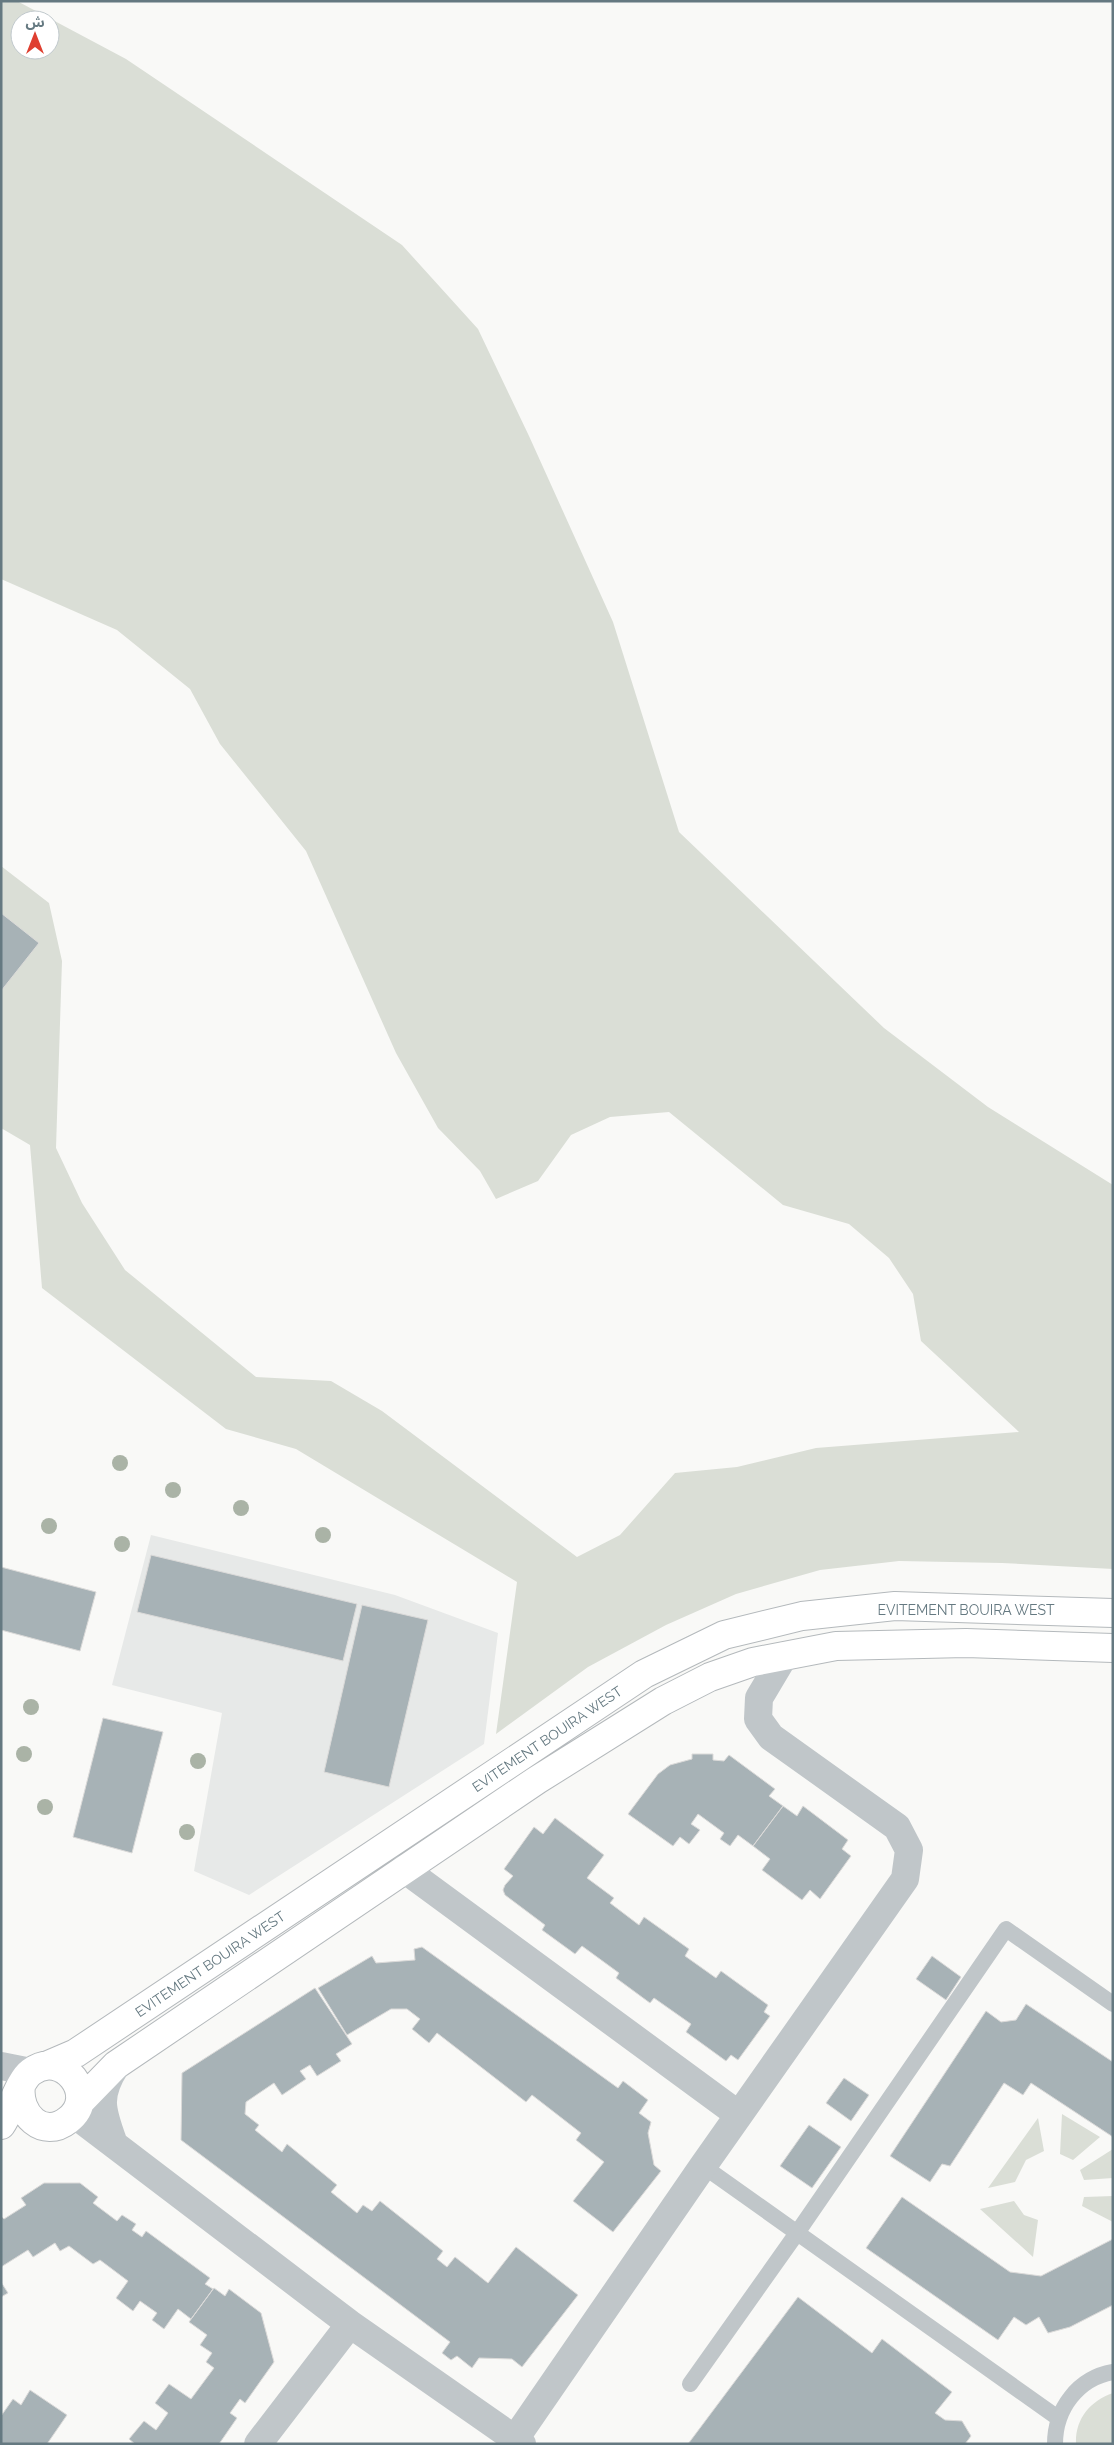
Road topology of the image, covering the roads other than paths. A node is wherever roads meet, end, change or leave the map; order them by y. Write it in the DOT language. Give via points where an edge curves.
graph roads {
  1 [pos="1113,1613"];
  2 [pos="1113,1648"];
  3 [pos="784,1656"];
  4 [pos="404,1869"];
  5 [pos="1113,2004"];
  6 [pos="116,2065"];
  7 [pos="1,2066"];
  8 [pos="33,2074"];
  9 [pos="77,2108"];
  10 [pos="739,2115"];
  11 [pos="1,2125"];
  12 [pos="46,2126"];
  13 [pos="1,2141"];
  14 [pos="114,2144"];
  15 [pos="703,2166"];
  16 [pos="797,2233"];
  17 [pos="350,2324"];
  18 [pos="1113,2372"];
  19 [pos="690,2384"];
  20 [pos="1058,2418"];
  21 [pos="519,2441"];
  22 [pos="258,2444"];
  23 [pos="1055,2444"];
  1 -- 8 [label="highway, EVITEMENT BOUIRA WEST" via="895,1606 802,1616 724,1635 644,1674 76,2053"];
  2 -- 3 [label="highway, EVITEMENT BOUIRA WEST" via="966,1643 836,1646"];
  3 -- 4 [label="highway, EVITEMENT BOUIRA WEST" via="753,1662 710,1677 664,1701 537,1780"];
  3 -- 10 [label="street" via="759,1698 758,1720 771,1738 897,1827 909,1850 905,1879"];
  4 -- 6 [label="highway, EVITEMENT BOUIRA WEST"];
  4 -- 10 [label="street"];
  5 -- 16 [label="lane" via="1006,1929"];
  6 -- 9 [label="highway, EVITEMENT BOUIRA WEST"];
  6 -- 14 [label="street" via="104,2084 102,2101"];
  7 -- 8 [label="street"];
  8 -- 9 [label="highway" via="66,2070 78,2084"];
  8 -- 11 [label="highway"];
  8 -- 12 [label="highway" via="19,2097 22,2107 36,2123"];
  9 -- 12 [label="highway" via="62,2124"];
  9 -- 14 [label="street"];
  10 -- 15 [label="street"];
  12 -- 13 [label="highway"];
  14 -- 17 [label="street"];
  15 -- 16 [label="lane"];
  15 -- 21 [label="street"];
  16 -- 19 [label="lane"];
  16 -- 20 [label="lane"];
  17 -- 21 [label="street"];
  17 -- 22 [label="street"];
  18 -- 20 [label="lane" via="1084,2384 1068,2399"];
  20 -- 23 [label="lane"];
}
